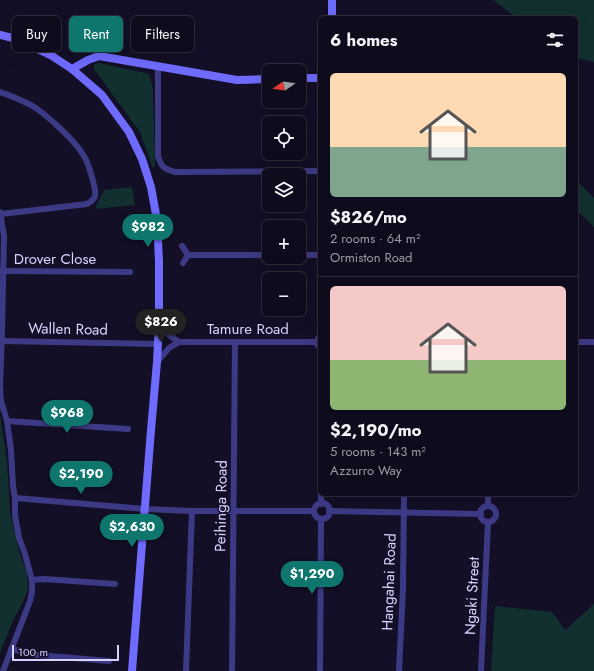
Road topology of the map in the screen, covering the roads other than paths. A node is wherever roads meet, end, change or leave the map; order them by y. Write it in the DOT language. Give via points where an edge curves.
graph roads {
  1 [pos="332,0"];
  2 [pos="332,16"];
  3 [pos="0,35"];
  4 [pos="158,66"];
  5 [pos="72,69"];
  6 [pos="306,78"];
  7 [pos="318,78"];
  8 [pos="262,79"];
  9 [pos="0,92"];
  10 [pos="318,171"];
  11 [pos="0,213"];
  12 [pos="182,246"];
  13 [pos="188,255"];
  14 [pos="262,255"];
  15 [pos="306,255"];
  16 [pos="318,255"];
  17 [pos="183,263"];
  18 [pos="2,271"];
  19 [pos="130,272"];
  20 [pos="159,324"];
  21 [pos="2,341"];
  22 [pos="179,342"];
  23 [pos="235,342"];
  24 [pos="318,342"];
  25 [pos="578,342"];
  26 [pos="594,342"];
  27 [pos="158,344"];
  28 [pos="157,362"];
  29 [pos="0,386"];
  30 [pos="7,421"];
  31 [pos="128,429"];
  32 [pos="322,496"];
  33 [pos="404,496"];
  34 [pos="488,496"];
  35 [pos="15,498"];
  36 [pos="321,504"];
  37 [pos="488,506"];
  38 [pos="145,509"];
  39 [pos="192,511"];
  40 [pos="234,511"];
  41 [pos="314,511"];
  42 [pos="330,511"];
  43 [pos="404,512"];
  44 [pos="480,514"];
  45 [pos="322,520"];
  46 [pos="488,522"];
  47 [pos="32,580"];
  48 [pos="115,584"];
  49 [pos="11,649"];
  50 [pos="109,661"];
  51 [pos="3,671"];
  52 [pos="132,671"];
  53 [pos="186,671"];
  54 [pos="232,671"];
  55 [pos="320,671"];
  56 [pos="399,671"];
  57 [pos="482,671"];
  1 -- 2 [label="main road"];
  3 -- 5 [label="main road" via="31,46"];
  4 -- 5 [label="main road" via="100,56"];
  4 -- 8 [label="main road" via="237,80"];
  4 -- 10 [label="street" via="158,156 160,164 168,170"];
  5 -- 20 [label="main road" via="102,95 129,132 146,171 157,220"];
  6 -- 7 [label="main road"];
  9 -- 11 [label="street" via="31,105 70,137 85,158 96,194 87,204"];
  11 -- 18 [label="street" via="4,236"];
  12 -- 13 [label="street"];
  13 -- 14 [label="street"];
  13 -- 17 [label="street"];
  15 -- 16 [label="street"];
  18 -- 19 [label="street, Drover Close"];
  18 -- 21 [label="street"];
  20 -- 22 [label="street"];
  20 -- 27 [label="main road"];
  21 -- 27 [label="street, Wallen Road"];
  21 -- 29 [label="street"];
  22 -- 23 [label="street, Tamure Road"];
  22 -- 28 [label="street" via="169,348"];
  23 -- 24 [label="street, Tamure Road"];
  23 -- 40 [label="street, Peihinga Road"];
  25 -- 26 [label="street"];
  27 -- 28 [label="main road"];
  28 -- 38 [label="main road"];
  29 -- 30 [label="street"];
  30 -- 31 [label="street"];
  30 -- 35 [label="street"];
  32 -- 36 [label="street"];
  33 -- 43 [label="street, Hangahai Road"];
  34 -- 37 [label="street"];
  35 -- 38 [label="street"];
  35 -- 47 [label="street" via="19,538"];
  36 -- 41 [label="street" via="315,507"];
  36 -- 42 [label="street"];
  37 -- 44 [label="street" via="484,507"];
  37 -- 46 [label="street" via="496,511 495,518"];
  38 -- 39 [label="street"];
  38 -- 52 [label="main road"];
  39 -- 40 [label="street"];
  39 -- 53 [label="street"];
  40 -- 41 [label="street"];
  40 -- 54 [label="street, Peihinga Road"];
  41 -- 45 [label="street" via="315,516"];
  42 -- 43 [label="street"];
  42 -- 45 [label="street"];
  43 -- 44 [label="street"];
  43 -- 56 [label="street, Hangahai Road"];
  44 -- 46 [label="street"];
  45 -- 55 [label="street"];
  46 -- 57 [label="street, Ngaki Street"];
  47 -- 48 [label="street"];
  47 -- 49 [label="street" via="30,601"];
  49 -- 50 [label="street" via="38,655"];
  49 -- 51 [label="street"];
}
